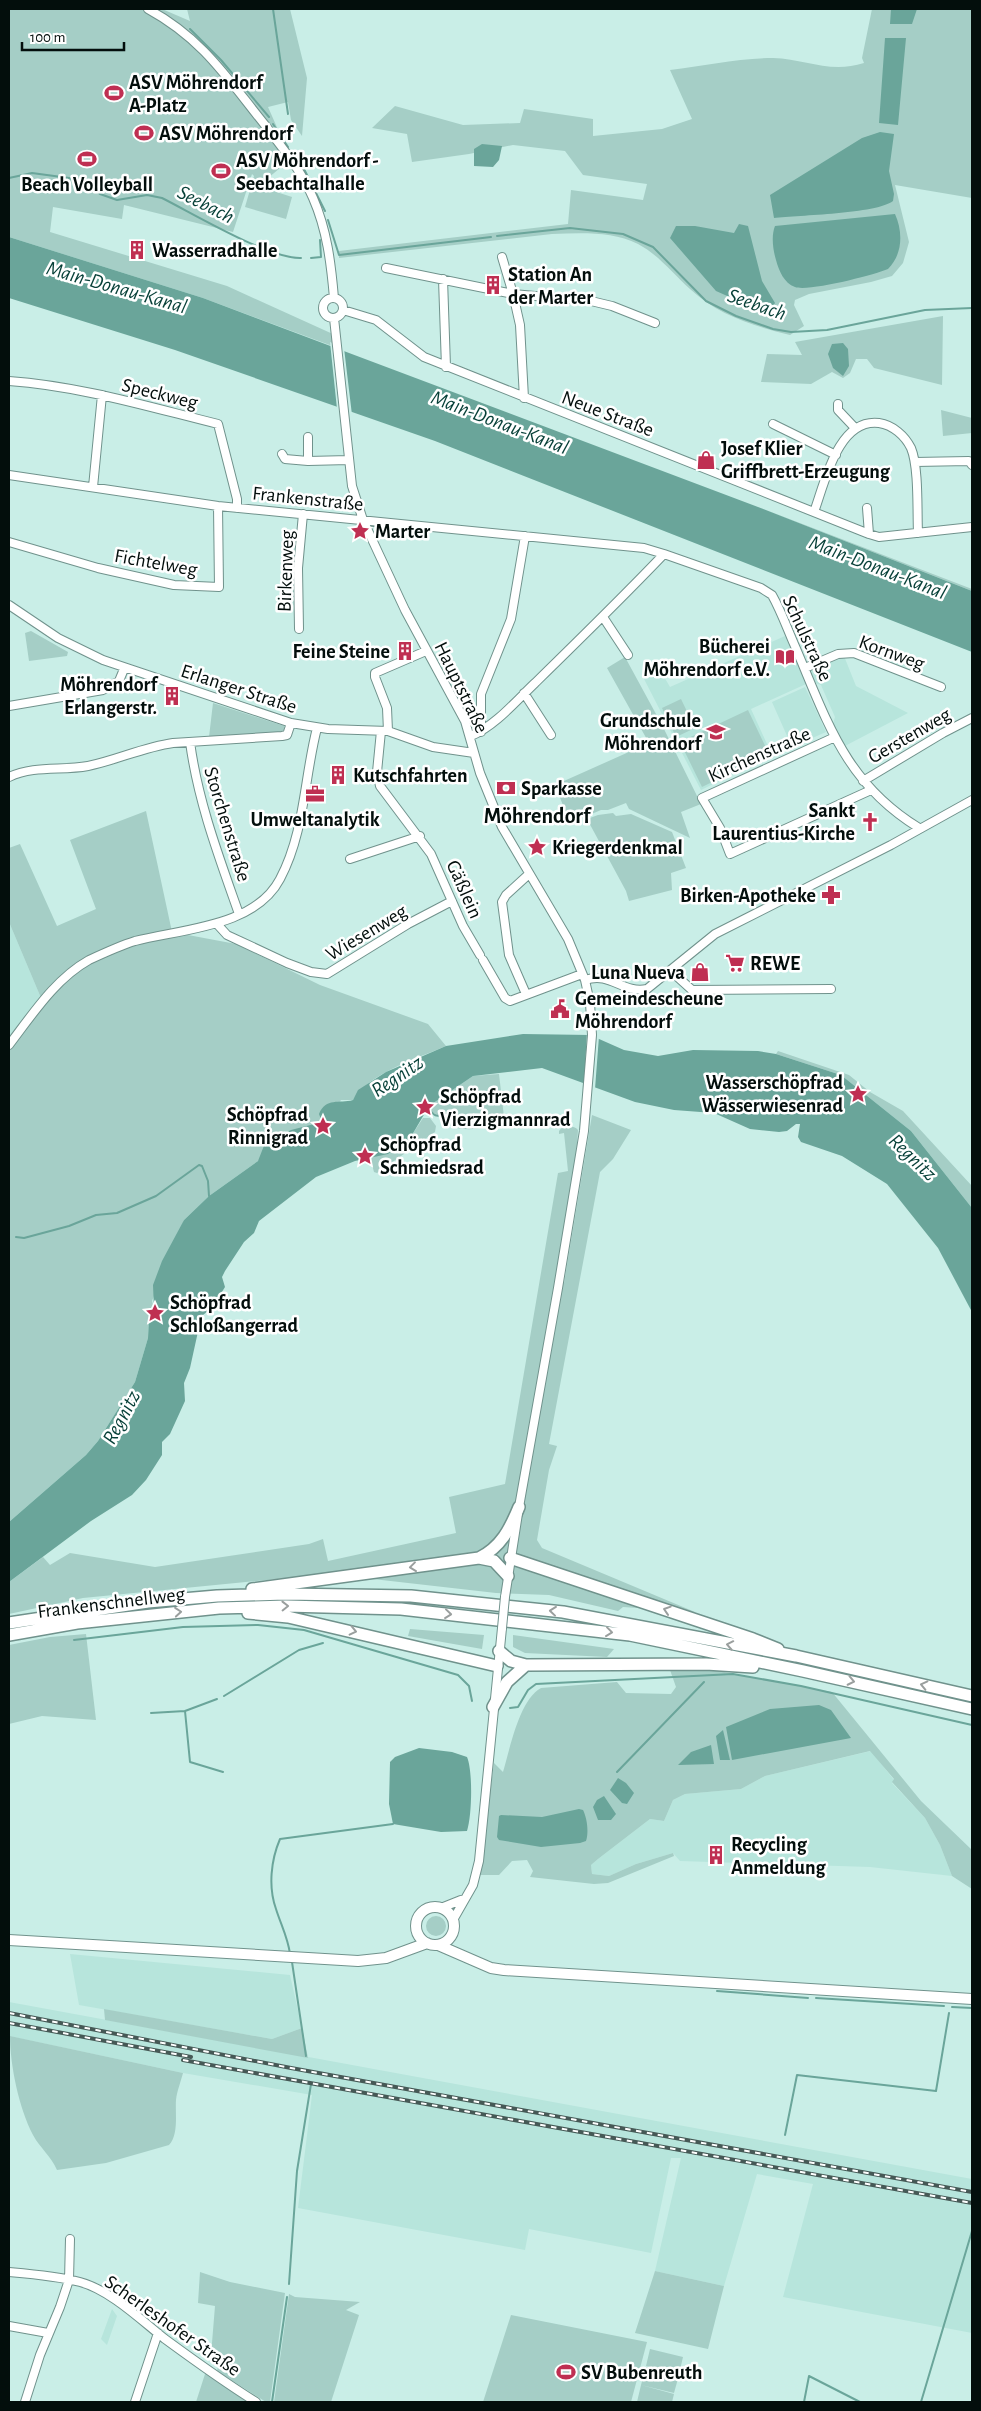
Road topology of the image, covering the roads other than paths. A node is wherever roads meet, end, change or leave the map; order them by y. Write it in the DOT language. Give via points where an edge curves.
graph roads {
  1 [pos="148,9"];
  2 [pos="502,257"];
  3 [pos="386,268"];
  4 [pos="443,279"];
  5 [pos="513,294"];
  6 [pos="334,298"];
  7 [pos="343,310"];
  8 [pos="334,318"];
  9 [pos="655,323"];
  10 [pos="446,367"];
  11 [pos="9,381"];
  12 [pos="102,395"];
  13 [pos="524,398"];
  14 [pos="838,404"];
  15 [pos="773,424"];
  16 [pos="854,428"];
  17 [pos="308,437"];
  18 [pos="282,454"];
  19 [pos="836,454"];
  20 [pos="349,460"];
  21 [pos="308,461"];
  22 [pos="915,462"];
  23 [pos="972,465"];
  24 [pos="9,475"];
  25 [pos="93,487"];
  26 [pos="218,506"];
  27 [pos="237,508"];
  28 [pos="867,508"];
  29 [pos="814,512"];
  30 [pos="303,514"];
  31 [pos="363,520"];
  32 [pos="972,527"];
  33 [pos="918,533"];
  34 [pos="869,534"];
  35 [pos="525,536"];
  36 [pos="9,542"];
  37 [pos="664,554"];
  38 [pos="9,605"];
  39 [pos="603,617"];
  40 [pos="299,629"];
  41 [pos="426,651"];
  42 [pos="628,655"];
  43 [pos="805,668"];
  44 [pos="124,669"];
  45 [pos="941,687"];
  46 [pos="524,693"];
  47 [pos="9,706"];
  48 [pos="972,718"];
  49 [pos="291,723"];
  50 [pos="318,728"];
  51 [pos="385,731"];
  52 [pos="480,732"];
  53 [pos="551,734"];
  54 [pos="471,736"];
  55 [pos="835,738"];
  56 [pos="190,742"];
  57 [pos="474,753"];
  58 [pos="9,777"];
  59 [pos="863,781"];
  60 [pos="871,790"];
  61 [pos="972,800"];
  62 [pos="919,828"];
  63 [pos="420,836"];
  64 [pos="350,859"];
  65 [pos="529,874"];
  66 [pos="452,901"];
  67 [pos="239,914"];
  68 [pos="217,924"];
  69 [pos="671,971"];
  70 [pos="584,977"];
  71 [pos="831,989"];
  72 [pos="526,994"];
  73 [pos="9,1045"];
  74 [pos="518,1507"];
  75 [pos="479,1558"];
  76 [pos="510,1558"];
  77 [pos="508,1576"];
  78 [pos="217,1596"];
  79 [pos="219,1608"];
  80 [pos="9,1623"];
  81 [pos="9,1635"];
  82 [pos="499,1651"];
  83 [pos="796,1656"];
  84 [pos="526,1665"];
  85 [pos="497,1666"];
  86 [pos="803,1671"];
  87 [pos="972,1696"];
  88 [pos="493,1707"];
  89 [pos="972,1709"];
  90 [pos="462,1900"];
  91 [pos="441,1908"];
  92 [pos="453,1920"];
  93 [pos="416,1930"];
  94 [pos="452,1933"];
  95 [pos="9,1940"];
  96 [pos="427,1943"];
  97 [pos="438,1945"];
  98 [pos="396,1954"];
  99 [pos="467,1956"];
  100 [pos="972,1999"];
  101 [pos="70,2239"];
  102 [pos="9,2272"];
  103 [pos="69,2280"];
  104 [pos="9,2326"];
  105 [pos="158,2333"];
  106 [pos="48,2334"];
  107 [pos="25,2402"];
  108 [pos="135,2402"];
  109 [pos="256,2402"];
  1 -- 6 [label="street" via="195,40 235,85 301,174 327,240"];
  2 -- 5 [label="street"];
  3 -- 4 [label="street"];
  4 -- 5 [label="street"];
  4 -- 10 [label="street"];
  5 -- 9 [label="street" via="591,301"];
  5 -- 13 [label="street" via="520,325"];
  6 -- 7 [label="street" via="341,302"];
  6 -- 8 [label="street" via="327,300 323,307 325,314"];
  7 -- 8 [label="street"];
  7 -- 10 [label="street, Neue Straße" via="376,320 424,357"];
  8 -- 20 [label="street, Hauptstraße"];
  10 -- 13 [label="street, Neue Straße"];
  11 -- 12 [label="street, Speckweg"];
  12 -- 25 [label="street"];
  12 -- 27 [label="street, Speckweg" via="218,424"];
  13 -- 29 [label="street, Neue Straße"];
  14 -- 16 [label="street" via="838,410"];
  15 -- 19 [label="street"];
  16 -- 19 [label="street" via="844,438"];
  16 -- 22 [label="street" via="874,422 895,429 911,449"];
  17 -- 21 [label="street"];
  18 -- 21 [label="street" via="285,459"];
  19 -- 29 [label="street"];
  20 -- 21 [label="street"];
  20 -- 31 [label="street, Hauptstraße" via="352,486"];
  22 -- 23 [label="street" via="969,461"];
  22 -- 33 [label="street"];
  24 -- 25 [label="street, Frankenstraße"];
  25 -- 26 [label="street, Frankenstraße"];
  26 -- 27 [label="street, Frankenstraße"];
  26 -- 36 [label="street, Fichtelweg" via="219,587 175,585 98,568"];
  27 -- 30 [label="street, Frankenstraße"];
  28 -- 34 [label="street"];
  29 -- 34 [label="street, Neue Straße"];
  30 -- 31 [label="street, Frankenstraße"];
  30 -- 40 [label="street, Birkenweg" via="298,568"];
  31 -- 35 [label="street, Frankenstraße"];
  31 -- 41 [label="street, Hauptstraße"];
  32 -- 33 [label="street, Neue Straße"];
  33 -- 34 [label="street, Neue Straße"];
  35 -- 37 [label="street, Frankenstraße" via="644,548"];
  35 -- 52 [label="street" via="511,619 481,694"];
  37 -- 39 [label="street"];
  37 -- 43 [label="street, Schulstraße" via="768,592"];
  38 -- 44 [label="street, Erlanger Straße" via="58,638"];
  39 -- 42 [label="street"];
  39 -- 46 [label="street"];
  41 -- 51 [label="street, Gäßlein" via="375,672 374,677 388,708"];
  41 -- 54 [label="street, Hauptstraße"];
  43 -- 45 [label="street, Kornweg" via="838,654 854,653"];
  43 -- 55 [label="street, Schulstraße"];
  44 -- 47 [label="street" via="119,681 103,690"];
  44 -- 49 [label="street, Erlanger Straße"];
  46 -- 52 [label="street"];
  46 -- 53 [label="street"];
  48 -- 59 [label="street, Gerstenweg"];
  49 -- 50 [label="street, Erlanger Straße"];
  49 -- 56 [label="street" via="286,735 282,736"];
  50 -- 51 [label="street, Erlanger Straße"];
  50 -- 67 [label="street" via="298,834 280,880 266,898"];
  51 -- 57 [label="street, Erlanger Straße" via="433,747"];
  51 -- 63 [label="street, Gäßlein" via="377,772 380,786"];
  52 -- 54 [label="street"];
  54 -- 57 [label="street, Hauptstraße"];
  55 -- 59 [label="street, Schulstraße"];
  55 -- 60 [label="street, Kirchenstraße" via="702,798 720,828 730,854"];
  56 -- 58 [label="street" via="156,745 86,767 38,768"];
  56 -- 67 [label="street, Storchenstraße" via="204,814"];
  57 -- 65 [label="street, Hauptstraße" via="502,827"];
  59 -- 60 [label="street, Schulstraße"];
  60 -- 62 [label="street, Schulstraße" via="898,815"];
  61 -- 62 [label="street"];
  62 -- 69 [label="street" via="715,934"];
  63 -- 64 [label="street"];
  63 -- 66 [label="street, Gäßlein" via="440,870"];
  65 -- 70 [label="street, Hauptstraße" via="560,923"];
  65 -- 72 [label="street" via="502,902 510,955"];
  66 -- 68 [label="street, Wiesenweg" via="327,974 287,963 227,935"];
  66 -- 72 [label="street, Gäßlein" via="507,1000"];
  67 -- 68 [label="street"];
  68 -- 73 [label="street" via="132,942 88,961 59,984"];
  69 -- 70 [label="street" via="653,985 640,990 607,978"];
  69 -- 71 [label="street" via="692,990"];
  70 -- 72 [label="street"];
  70 -- 74 [label="street, Hauptstraße" via="592,1035 586,1114"];
  74 -- 75 [label="highway" via="501,1543"];
  74 -- 76 [label="street, Hauptstraße"];
  75 -- 77 [label="highway" via="494,1561"];
  75 -- 78 [label="highway, one-way" via="279,1584"];
  76 -- 77 [label="street, Hauptstraße"];
  83 -- 76 [label="highway, one-way"];
  77 -- 82 [label="street, Hauptstraße, bridge"];
  78 -- 80 [label="highway, Frankenschnellweg" via="148,1602"];
  83 -- 78 [label="highway, one-way" via="563,1612 412,1596"];
  81 -- 79 [label="highway, Frankenschnellweg, one-way" via="77,1623"];
  79 -- 85 [label="highway, one-way" via="288,1617"];
  79 -- 86 [label="highway, one-way" via="343,1606 528,1622 630,1635"];
  82 -- 84 [label="highway" via="511,1661"];
  82 -- 85 [label="street, Hauptstraße"];
  87 -- 83 [label="highway, one-way"];
  84 -- 86 [label="highway" via="706,1664"];
  84 -- 88 [label="highway" via="507,1682"];
  85 -- 88 [label="street, Hauptstraße"];
  86 -- 89 [label="highway, one-way"];
  88 -- 90 [label="street, Hauptstraße" via="479,1861 472,1885"];
  90 -- 91 [label="street"];
  90 -- 92 [label="street, Hauptstraße"];
  91 -- 92 [label="main road"];
  91 -- 93 [label="main road" via="430,1908 420,1914"];
  92 -- 94 [label="main road"];
  93 -- 96 [label="main road"];
  93 -- 98 [label="main road"];
  94 -- 97 [label="main road"];
  94 -- 99 [label="main road"];
  95 -- 98 [label="main road" via="375,1961"];
  96 -- 97 [label="main road"];
  96 -- 98 [label="main road"];
  97 -- 99 [label="main road"];
  99 -- 100 [label="main road" via="504,1970"];
  101 -- 103 [label="street"];
  102 -- 103 [label="street, Scherleshofer Straße"];
  103 -- 105 [label="street, Scherleshofer Straße" via="81,2282 110,2297"];
  103 -- 106 [label="street"];
  104 -- 106 [label="street"];
  105 -- 108 [label="street"];
  105 -- 109 [label="street, Scherleshofer Straße" via="210,2374"];
  106 -- 107 [label="street"];
}
